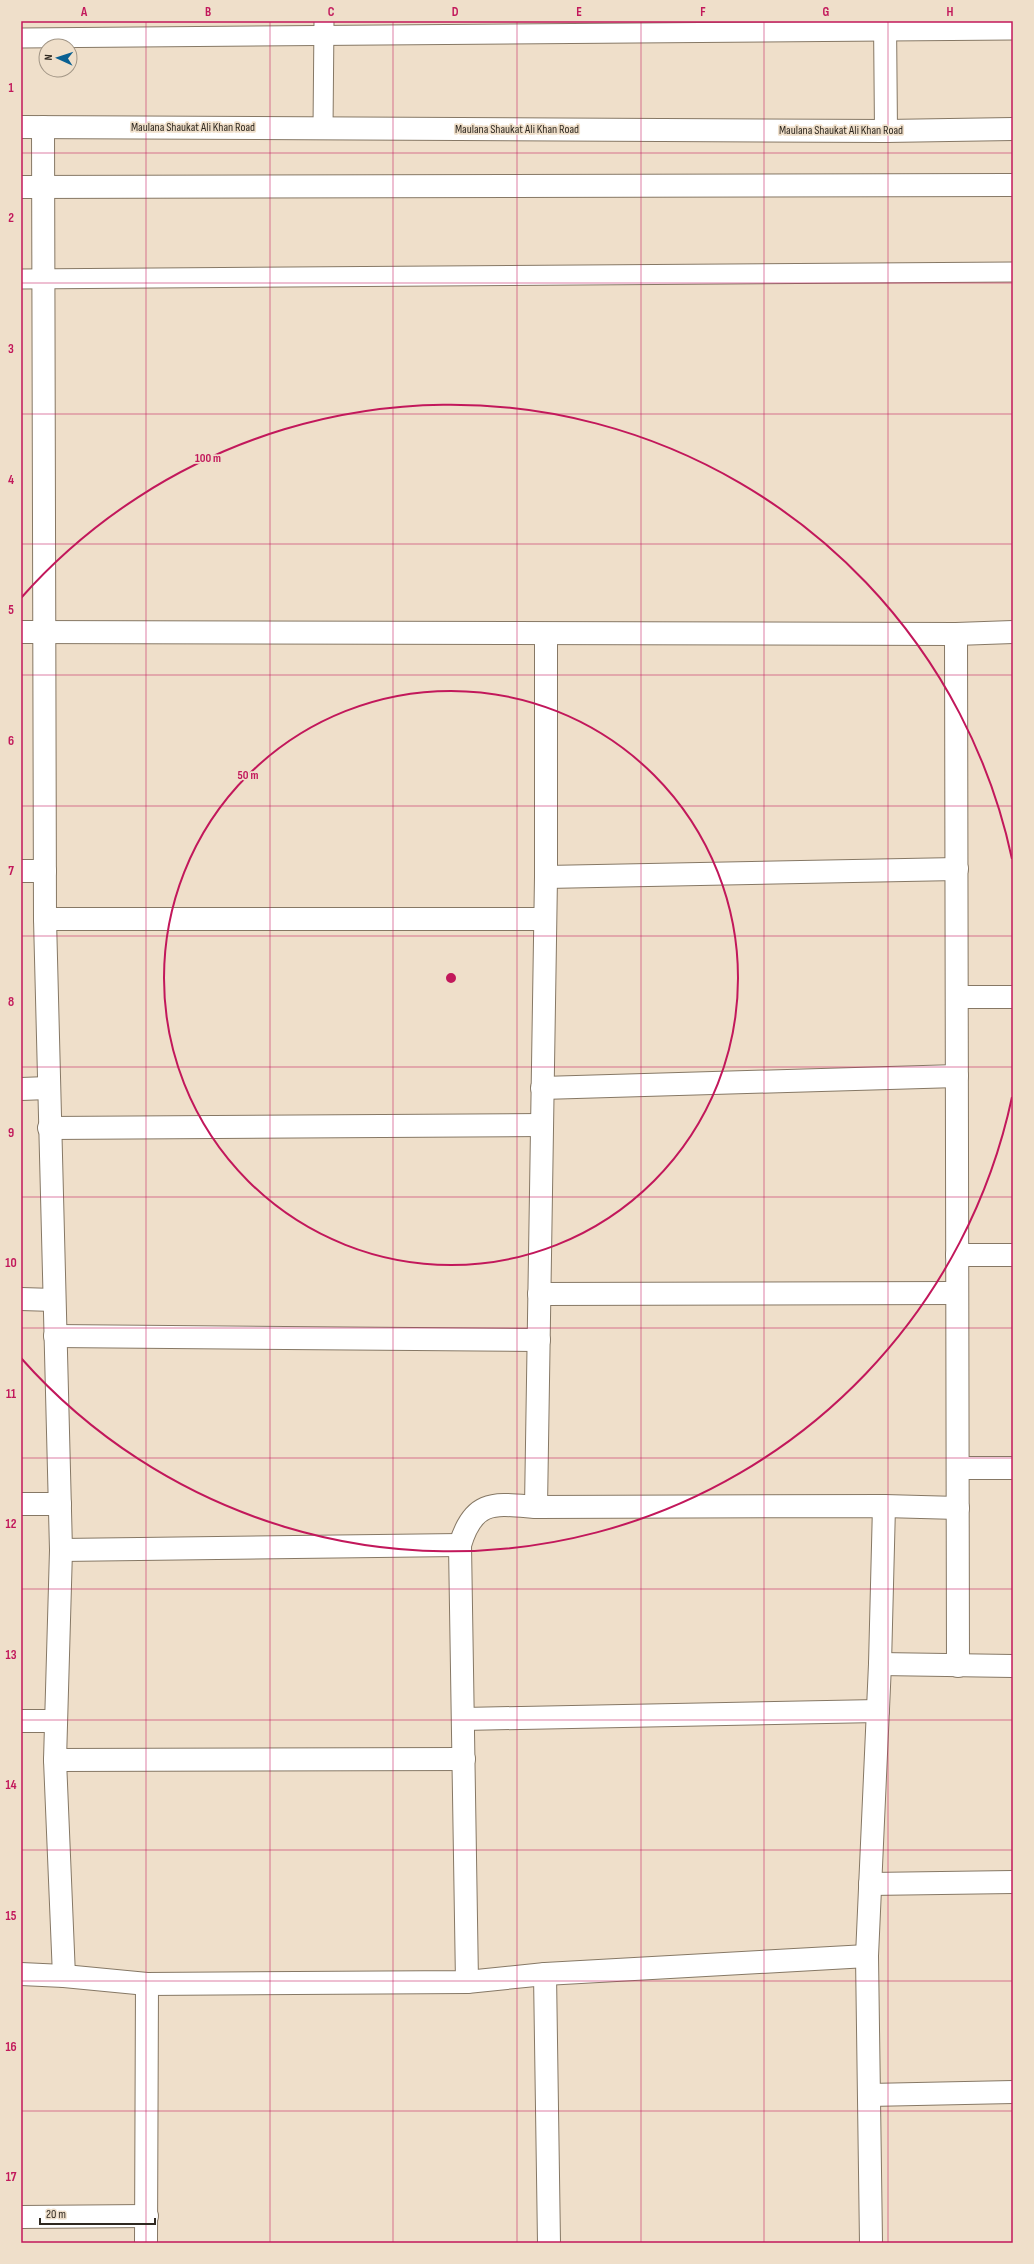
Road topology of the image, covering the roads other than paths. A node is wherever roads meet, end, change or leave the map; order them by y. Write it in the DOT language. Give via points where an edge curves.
graph roads {
  1 [pos="885,26"];
  2 [pos="324,29"];
  3 [pos="1013,30"];
  4 [pos="21,38"];
  5 [pos="43,126"];
  6 [pos="21,127"];
  7 [pos="323,128"];
  8 [pos="1013,129"];
  9 [pos="886,131"];
  10 [pos="1013,185"];
  11 [pos="43,186"];
  12 [pos="21,187"];
  13 [pos="1013,272"];
  14 [pos="21,278"];
  15 [pos="43,278"];
  16 [pos="21,632"];
  17 [pos="43,632"];
  18 [pos="1013,632"];
  19 [pos="546,634"];
  20 [pos="956,634"];
  21 [pos="957,869"];
  22 [pos="21,871"];
  23 [pos="45,871"];
  24 [pos="546,877"];
  25 [pos="45,919"];
  26 [pos="545,919"];
  27 [pos="957,997"];
  28 [pos="1013,997"];
  29 [pos="957,1076"];
  30 [pos="48,1088"];
  31 [pos="542,1088"];
  32 [pos="21,1089"];
  33 [pos="542,1125"];
  34 [pos="49,1128"];
  35 [pos="957,1255"];
  36 [pos="1013,1255"];
  37 [pos="957,1293"];
  38 [pos="539,1294"];
  39 [pos="21,1299"];
  40 [pos="54,1300"];
  41 [pos="55,1336"];
  42 [pos="539,1340"];
  43 [pos="958,1468"];
  44 [pos="1013,1468"];
  45 [pos="21,1504"];
  46 [pos="60,1504"];
  47 [pos="884,1506"];
  48 [pos="536,1507"];
  49 [pos="958,1508"];
  50 [pos="460,1545"];
  51 [pos="61,1550"];
  52 [pos="880,1664"];
  53 [pos="958,1666"];
  54 [pos="1013,1666"];
  55 [pos="878,1711"];
  56 [pos="463,1719"];
  57 [pos="21,1721"];
  58 [pos="56,1721"];
  59 [pos="464,1759"];
  60 [pos="55,1760"];
  61 [pos="1013,1882"];
  62 [pos="870,1884"];
  63 [pos="867,1956"];
  64 [pos="21,1974"];
  65 [pos="546,1974"];
  66 [pos="64,1976"];
  67 [pos="467,1982"];
  68 [pos="147,1984"];
  69 [pos="1013,2092"];
  70 [pos="869,2095"];
  71 [pos="147,2216"];
  72 [pos="21,2217"];
  73 [pos="146,2243"];
  74 [pos="549,2243"];
  75 [pos="871,2243"];
  1 -- 2 [label="lane"];
  1 -- 3 [label="lane"];
  1 -- 9 [label="street"];
  2 -- 4 [label="lane"];
  2 -- 7 [label="lane"];
  5 -- 6 [label="street, Maulana Shaukat Ali Khan Road"];
  5 -- 7 [label="street, Maulana Shaukat Ali Khan Road"];
  5 -- 11 [label="street"];
  7 -- 9 [label="street, Maulana Shaukat Ali Khan Road"];
  8 -- 9 [label="street, Maulana Shaukat Ali Khan Road"];
  10 -- 11 [label="street"];
  11 -- 12 [label="street"];
  11 -- 15 [label="street"];
  13 -- 15 [label="lane"];
  14 -- 15 [label="lane"];
  15 -- 17 [label="street"];
  16 -- 17 [label="street"];
  17 -- 19 [label="street"];
  17 -- 23 [label="street"];
  18 -- 20 [label="street"];
  19 -- 20 [label="street"];
  19 -- 24 [label="street"];
  20 -- 21 [label="street"];
  21 -- 24 [label="street"];
  21 -- 27 [label="street"];
  22 -- 23 [label="street"];
  23 -- 25 [label="street"];
  24 -- 26 [label="street"];
  25 -- 26 [label="street"];
  25 -- 30 [label="street"];
  26 -- 31 [label="street"];
  27 -- 28 [label="street"];
  27 -- 29 [label="street"];
  29 -- 31 [label="street"];
  29 -- 35 [label="street"];
  30 -- 32 [label="street"];
  30 -- 34 [label="street"];
  31 -- 33 [label="street"];
  33 -- 34 [label="street"];
  33 -- 38 [label="street"];
  34 -- 40 [label="street"];
  35 -- 36 [label="street"];
  35 -- 37 [label="street"];
  37 -- 38 [label="street"];
  37 -- 43 [label="street"];
  38 -- 42 [label="street"];
  39 -- 40 [label="street"];
  40 -- 41 [label="street"];
  41 -- 42 [label="street"];
  41 -- 46 [label="street"];
  42 -- 48 [label="street"];
  43 -- 44 [label="street"];
  43 -- 49 [label="street"];
  45 -- 46 [label="street"];
  46 -- 51 [label="street"];
  47 -- 48 [label="street"];
  47 -- 49 [label="street"];
  47 -- 52 [label="street"];
  48 -- 50 [label="street" via="493,1504 478,1513 465,1529"];
  49 -- 53 [label="street"];
  50 -- 51 [label="street"];
  50 -- 56 [label="street"];
  51 -- 58 [label="street"];
  52 -- 53 [label="street"];
  52 -- 55 [label="street"];
  53 -- 54 [label="street"];
  55 -- 56 [label="street"];
  55 -- 62 [label="street"];
  56 -- 59 [label="street"];
  57 -- 58 [label="street"];
  58 -- 60 [label="street"];
  59 -- 60 [label="street"];
  59 -- 67 [label="street"];
  60 -- 66 [label="street"];
  61 -- 62 [label="street"];
  62 -- 63 [label="street"];
  63 -- 65 [label="street"];
  63 -- 70 [label="street"];
  64 -- 66 [label="street"];
  65 -- 67 [label="street"];
  65 -- 74 [label="street"];
  66 -- 68 [label="street"];
  67 -- 68 [label="street"];
  68 -- 71 [label="street"];
  69 -- 70 [label="street"];
  70 -- 75 [label="street"];
  71 -- 72 [label="street"];
  71 -- 73 [label="street"];
}
